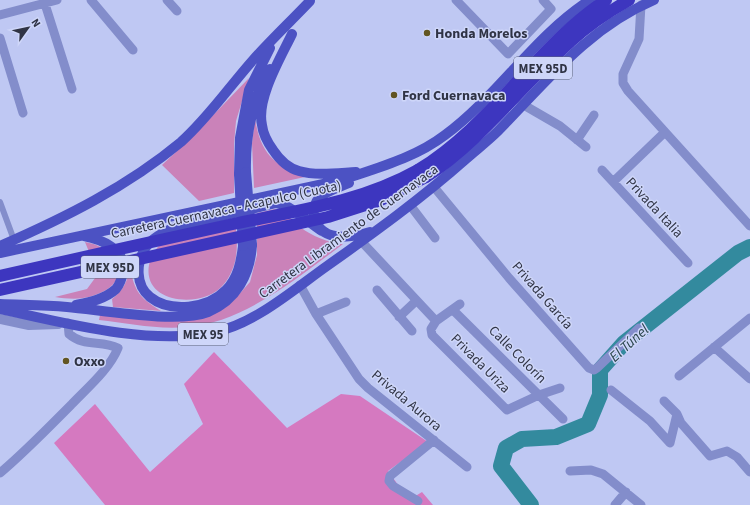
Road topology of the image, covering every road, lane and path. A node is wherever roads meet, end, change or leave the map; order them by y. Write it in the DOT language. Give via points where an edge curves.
graph roads {
  1 [pos="57,0"];
  2 [pos="90,0"];
  3 [pos="167,0"];
  4 [pos="310,0"];
  5 [pos="456,0"];
  6 [pos="543,0"];
  7 [pos="590,0"];
  8 [pos="606,0"];
  9 [pos="629,0"];
  10 [pos="654,0"];
  11 [pos="45,4"];
  12 [pos="641,5"];
  13 [pos="176,11"];
  14 [pos="0,15"];
  15 [pos="292,34"];
  16 [pos="0,38"];
  17 [pos="274,39"];
  18 [pos="133,50"];
  19 [pos="72,88"];
  20 [pos="522,104"];
  21 [pos="23,113"];
  22 [pos="594,115"];
  23 [pos="665,132"];
  24 [pos="577,140"];
  25 [pos="464,142"];
  26 [pos="586,147"];
  27 [pos="389,164"];
  28 [pos="602,170"];
  29 [pos="368,171"];
  30 [pos="243,173"];
  31 [pos="613,182"];
  32 [pos="434,187"];
  33 [pos="0,202"];
  34 [pos="410,205"];
  35 [pos="750,226"];
  36 [pos="377,230"];
  37 [pos="322,231"];
  38 [pos="78,235"];
  39 [pos="435,238"];
  40 [pos="14,240"];
  41 [pos="361,241"];
  42 [pos="247,245"];
  43 [pos="0,246"];
  44 [pos="0,253"];
  45 [pos="688,263"];
  46 [pos="0,276"];
  47 [pos="300,285"];
  48 [pos="0,290"];
  49 [pos="377,290"];
  50 [pos="416,301"];
  51 [pos="346,302"];
  52 [pos="0,304"];
  53 [pos="66,307"];
  54 [pos="0,309"];
  55 [pos="316,314"];
  56 [pos="399,317"];
  57 [pos="750,318"];
  58 [pos="0,319"];
  59 [pos="68,324"];
  60 [pos="433,325"];
  61 [pos="640,328"];
  62 [pos="412,331"];
  63 [pos="714,347"];
  64 [pos="678,376"];
  65 [pos="750,379"];
  66 [pos="560,388"];
  67 [pos="611,390"];
  68 [pos="539,395"];
  69 [pos="664,401"];
  70 [pos="677,414"];
  71 [pos="563,419"];
  72 [pos="434,440"];
  73 [pos="467,467"];
  74 [pos="570,471"];
  75 [pos="750,472"];
  76 [pos="0,473"];
  77 [pos="626,492"];
  78 [pos="418,501"];
  79 [pos="614,505"];
  80 [pos="641,505"];
  1 -- 11 [label="street"];
  2 -- 18 [label="street"];
  3 -- 13 [label="street"];
  4 -- 15 [label="main road"];
  4 -- 17 [label="main road"];
  5 -- 6 [label="street" via="508,54 551,9"];
  7 -- 27 [label="main road, Carretera Libramiento de Cuernavaca" via="556,27 455,127 426,147"];
  8 -- 25 [label="highway, Carretera Cuernavaca - Acapulco (Cuota) / MEX 95D" via="586,13 564,33 490,110"];
  9 -- 25 [label="highway, Carretera Cuernavaca - Acapulco (Cuota) / MEX 95D" via="591,24 571,41 497,117"];
  10 -- 12 [label="main road, Carretera Libramiento de Cuernavaca / MEX 95"];
  11 -- 14 [label="street"];
  11 -- 19 [label="street"];
  12 -- 20 [label="main road, Carretera Libramiento de Cuernavaca / MEX 95" via="580,47"];
  12 -- 23 [label="street" via="639,39 624,74 623,83"];
  15 -- 29 [label="main road" via="264,101 261,124 268,142 280,159 297,171"];
  15 -- 30 [label="main road" via="269,70 256,98"];
  16 -- 21 [label="street"];
  17 -- 30 [label="main road" via="249,90 240,138"];
  17 -- 40 [label="main road" via="182,141 126,181 72,213"];
  20 -- 24 [label="street" via="555,123"];
  20 -- 32 [label="main road, Carretera Libramiento de Cuernavaca / MEX 95" via="497,132"];
  22 -- 24 [label="street"];
  23 -- 31 [label="street"];
  23 -- 35 [label="street"];
  24 -- 26 [label="street"];
  25 -- 46 [label="highway, Carretera Cuernavaca - Acapulco (Cuota) / MEX 95D, bridge" via="405,177 380,188 325,205"];
  25 -- 48 [label="highway, Carretera Cuernavaca - Acapulco (Cuota) / MEX 95D, bridge" via="445,164 405,189 353,210"];
  27 -- 29 [label="main road, Carretera Libramiento de Cuernavaca"];
  27 -- 37 [label="main road" via="318,198 314,214"];
  28 -- 31 [label="street, Privada Italia"];
  29 -- 38 [label="main road, Carretera Libramiento de Cuernavaca" via="342,180"];
  30 -- 42 [label="main road, bridge"];
  31 -- 45 [label="street, Privada Italia"];
  32 -- 34 [label="main road, Carretera Libramiento de Cuernavaca / MEX 95"];
  32 -- 61 [label="street, Privada García" via="509,278 590,368 597,368"];
  33 -- 40 [label="street"];
  34 -- 36 [label="main road, Carretera Libramiento de Cuernavaca / MEX 95"];
  34 -- 39 [label="street"];
  36 -- 37 [label="main road" via="344,237 332,236"];
  36 -- 41 [label="main road, Carretera Libramiento de Cuernavaca / MEX 95"];
  37 -- 42 [label="main road" via="292,208 276,203 197,221 163,232 147,246 141,258 139,278 146,292 158,302 182,307 209,302 226,290 232,282"];
  38 -- 44 [label="main road, Carretera Libramiento de Cuernavaca"];
  38 -- 53 [label="main road" via="97,239 116,251 124,268 117,288 107,296"];
  40 -- 43 [label="main road"];
  41 -- 47 [label="main road, Carretera Libramiento de Cuernavaca / MEX 95"];
  41 -- 50 [label="street, Privada Uriza"];
  42 -- 53 [label="main road, MEX 95" via="248,270 237,290 220,304 201,314 152,315"];
  47 -- 55 [label="street, Privada Aurora"];
  47 -- 59 [label="main road, Carretera Libramiento de Cuernavaca / MEX 95" via="249,319 215,332 162,336"];
  49 -- 56 [label="street"];
  50 -- 56 [label="street"];
  50 -- 60 [label="street, Privada Uriza"];
  51 -- 55 [label="street"];
  52 -- 53 [label="main road, MEX 95"];
  54 -- 59 [label="main road, Carretera Libramiento de Cuernavaca / MEX 95"];
  55 -- 72 [label="street, Privada Aurora" via="359,379"];
  56 -- 62 [label="street"];
  57 -- 63 [label="street"];
  58 -- 59 [label="street" via="29,324"];
  59 -- 76 [label="street" via="69,334 77,341 118,348 94,382"];
  60 -- 68 [label="street, Calle Colorín" via="456,307"];
  60 -- 68 [label="street, Privada Uriza" via="432,335 507,410"];
  63 -- 64 [label="street"];
  63 -- 65 [label="street"];
  66 -- 68 [label="street, Privada Uriza"];
  67 -- 70 [label="street" via="650,422 670,443"];
  68 -- 71 [label="street, Calle Colorín"];
  69 -- 70 [label="street"];
  70 -- 75 [label="street" via="681,423 710,456 728,451"];
  72 -- 73 [label="street, Privada Aurora"];
  72 -- 78 [label="street" via="390,476 389,481 393,486"];
  74 -- 77 [label="street" via="591,470 603,474"];
  77 -- 79 [label="street"];
  77 -- 80 [label="street"];
}
